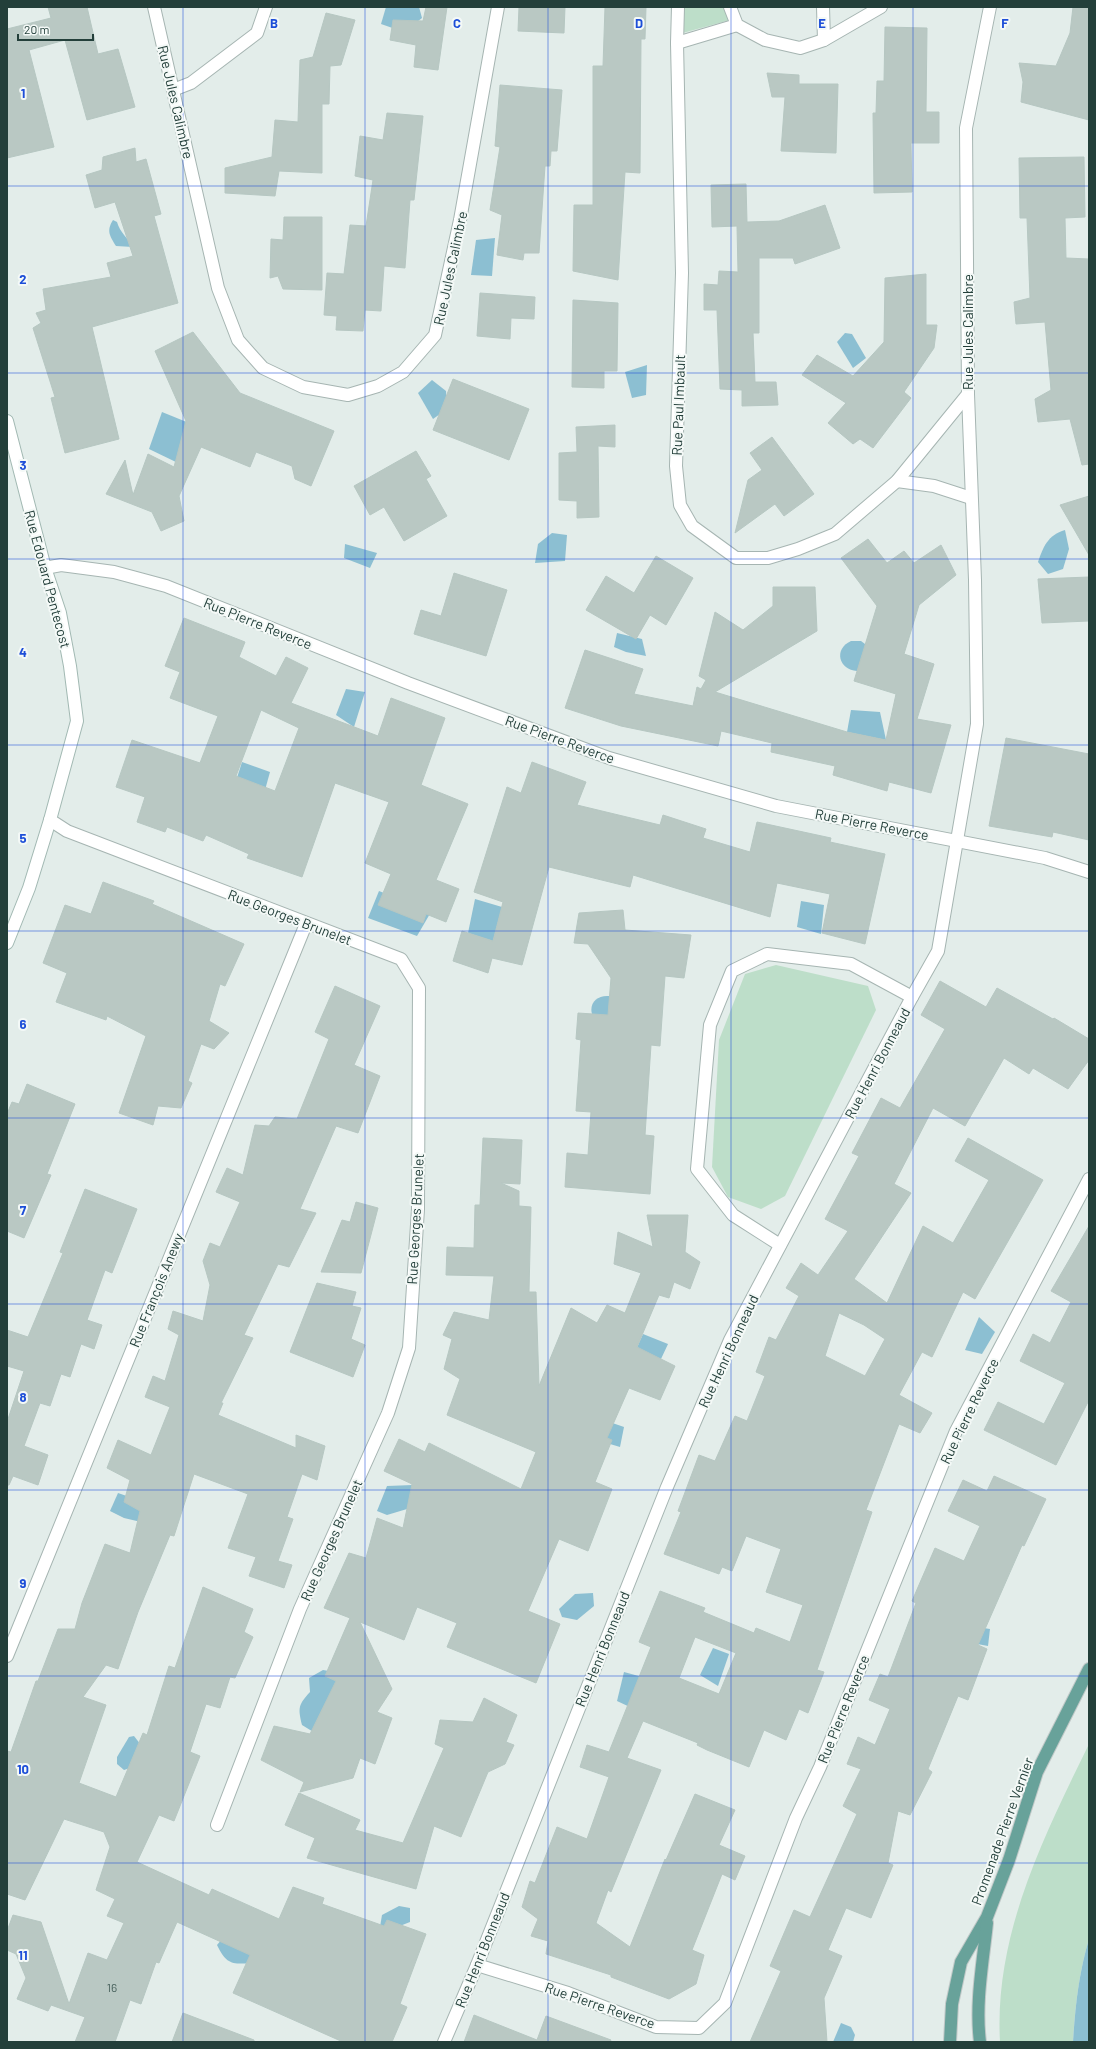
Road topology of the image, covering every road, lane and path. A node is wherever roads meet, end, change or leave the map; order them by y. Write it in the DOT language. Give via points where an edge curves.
graph roads {
  1 [pos="154,7"];
  2 [pos="266,7"];
  3 [pos="498,7"];
  4 [pos="678,7"];
  5 [pos="730,7"];
  6 [pos="823,7"];
  7 [pos="881,7"];
  8 [pos="990,7"];
  9 [pos="737,25"];
  10 [pos="824,40"];
  11 [pos="677,42"];
  12 [pos="173,90"];
  13 [pos="968,394"];
  14 [pos="7,421"];
  15 [pos="897,481"];
  16 [pos="971,498"];
  17 [pos="45,568"];
  18 [pos="977,659"];
  19 [pos="50,820"];
  20 [pos="959,840"];
  21 [pos="1089,872"];
  22 [pos="306,924"];
  23 [pos="7,943"];
  24 [pos="912,997"];
  25 [pos="1089,1179"];
  26 [pos="780,1245"];
  27 [pos="7,1656"];
  28 [pos="1089,1668"];
  29 [pos="216,1825"];
  30 [pos="987,1917"];
  31 [pos="477,1965"];
  32 [pos="444,2042"];
  33 [pos="950,2042"];
  34 [pos="980,2042"];
  1 -- 12 [label="street, Rue Jules Calimbre"];
  2 -- 12 [label="street" via="258,33 191,83"];
  3 -- 12 [label="street, Rue Jules Calimbre" via="460,220 435,335 403,372 378,386 348,395 304,387 262,368 238,340 218,288"];
  4 -- 11 [label="street, Rue Paul Imbault"];
  5 -- 9 [label="street"];
  6 -- 10 [label="street"];
  7 -- 10 [label="street"];
  8 -- 13 [label="street, Rue Jules Calimbre" via="966,128"];
  9 -- 10 [label="street" via="765,40 800,48"];
  9 -- 11 [label="street"];
  11 -- 15 [label="street, Rue Paul Imbault" via="682,273 676,466 680,505 692,526 736,558 768,558 835,534"];
  13 -- 15 [label="street, Rue Paul Imbault"];
  13 -- 16 [label="street, Rue Jules Calimbre"];
  14 -- 17 [label="street, Rue Edouard Pentecost"];
  15 -- 16 [label="street" via="934,486"];
  16 -- 18 [label="street, Rue Jules Calimbre"];
  17 -- 19 [label="street, Rue Edouard Pentecost" via="60,613 77,720"];
  17 -- 20 [label="street, Rue Pierre Reverce" via="62,565 114,572 166,586 408,683 608,758 776,806"];
  18 -- 20 [label="street, Rue Henri Bonneaud" via="977,724"];
  19 -- 22 [label="street, Rue Georges Brunelet" via="67,831"];
  19 -- 23 [label="street, Rue Edouard Pentecost" via="29,888"];
  20 -- 21 [label="street, Rue Pierre Reverce" via="1045,858"];
  20 -- 24 [label="street, Rue Henri Bonneaud" via="938,951"];
  22 -- 27 [label="street, Rue François Anewy"];
  22 -- 29 [label="street, Rue Georges Brunelet" via="401,959 419,988 418,1209 409,1348 388,1413 300,1609"];
  24 -- 26 [label="street, Rue Henri Bonneaud"];
  24 -- 26 [label="street" via="851,964 767,954 732,971 710,1025 697,1169 733,1215"];
  25 -- 31 [label="street, Rue Pierre Reverce" via="956,1431 820,1767 796,1818 725,2002 699,2028 656,2027 568,1993"];
  26 -- 31 [label="street, Rue Henri Bonneaud" via="730,1340 667,1487"];
  28 -- 30 [label="main road, Promenade Pierre Vernier" via="1037,1772 1009,1860"];
  30 -- 33 [label="main road, Promenade Pierre Vernier" via="961,1962 952,2004"];
  30 -- 34 [label="main road, Promenade Pierre Vernier" via="980,1989"];
  31 -- 32 [label="street, Rue Henri Bonneaud"];
}
